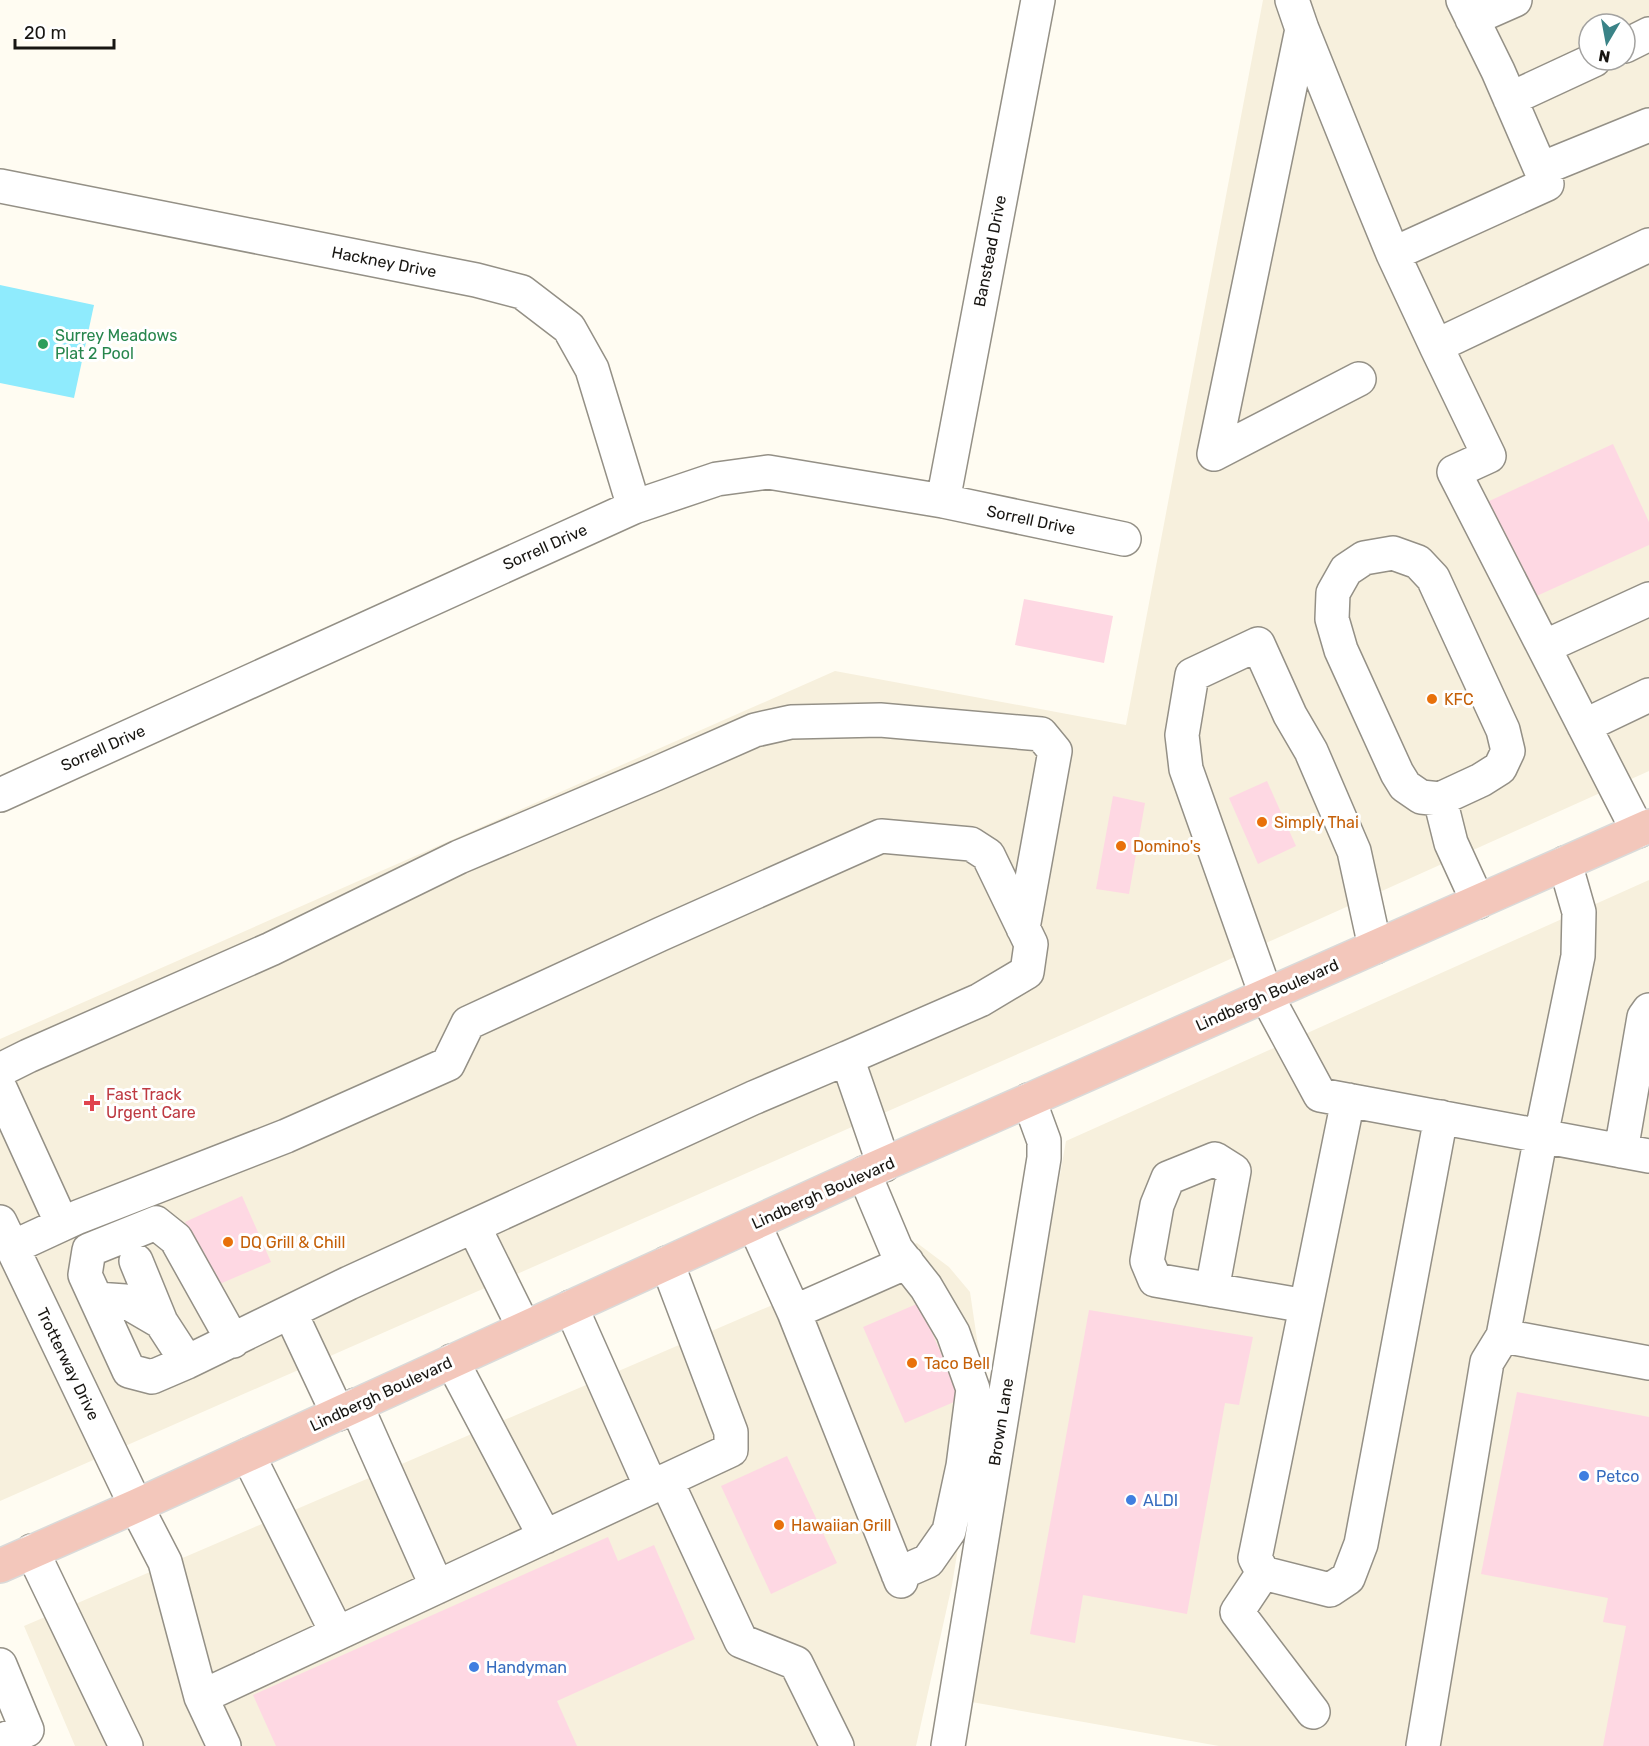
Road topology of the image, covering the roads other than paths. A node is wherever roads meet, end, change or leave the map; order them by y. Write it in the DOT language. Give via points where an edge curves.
graph roads {
  1 [pos="1038,0"];
  2 [pos="1515,0"];
  3 [pos="1468,10"];
  4 [pos="1297,15"];
  5 [pos="1577,68"];
  6 [pos="1510,99"];
  7 [pos="1649,125"];
  8 [pos="1541,169"];
  9 [pos="0,186"];
  10 [pos="1649,245"];
  11 [pos="1393,254"];
  12 [pos="1436,346"];
  13 [pos="1359,380"];
  14 [pos="943,501"];
  15 [pos="634,507"];
  16 [pos="1124,539"];
  17 [pos="1649,599"];
  18 [pos="1544,647"];
  19 [pos="1649,695"];
  20 [pos="1584,726"];
  21 [pos="0,795"];
  22 [pos="1440,799"];
  23 [pos="1644,829"];
  24 [pos="1565,863"];
  25 [pos="1478,902"];
  26 [pos="1023,928"];
  27 [pos="1375,947"];
  28 [pos="1266,995"];
  29 [pos="1649,1010"];
  30 [pos="847,1058"];
  31 [pos="0,1070"];
  32 [pos="0,1088"];
  33 [pos="1029,1100"];
  34 [pos="1348,1100"];
  35 [pos="1441,1117"];
  36 [pos="1541,1136"];
  37 [pos="1635,1153"];
  38 [pos="874,1169"];
  39 [pos="62,1224"];
  40 [pos="754,1224"];
  41 [pos="474,1227"];
  42 [pos="6,1235"];
  43 [pos="136,1261"];
  44 [pos="907,1262"];
  45 [pos="667,1263"];
  46 [pos="1212,1290"];
  47 [pos="96,1299"];
  48 [pos="1306,1306"];
  49 [pos="570,1307"];
  50 [pos="290,1312"];
  51 [pos="794,1312"];
  52 [pos="161,1322"];
  53 [pos="524,1329"];
  54 [pos="1503,1336"];
  55 [pos="233,1341"];
  56 [pos="452,1361"];
  57 [pos="187,1362"];
  58 [pos="1649,1363"];
  59 [pos="347,1409"];
  60 [pos="248,1455"];
  61 [pos="659,1484"];
  62 [pos="136,1506"];
  63 [pos="545,1537"];
  64 [pos="33,1551"];
  65 [pos="0,1566"];
  66 [pos="1263,1573"];
  67 [pos="437,1587"];
  68 [pos="337,1633"];
  69 [pos="0,1665"];
  70 [pos="201,1697"];
  71 [pos="1313,1712"];
  72 [pos="0,1741"];
  73 [pos="126,1746"];
  74 [pos="224,1746"];
  75 [pos="837,1746"];
  76 [pos="948,1746"];
  77 [pos="1423,1746"];
  1 -- 14 [label="street, Banstead Drive"];
  2 -- 3 [label="street"];
  3 -- 6 [label="street"];
  4 -- 11 [label="street"];
  4 -- 13 [label="street" via="1214,454"];
  5 -- 6 [label="street"];
  6 -- 8 [label="street"];
  7 -- 8 [label="street"];
  8 -- 11 [label="street" via="1547,184"];
  9 -- 15 [label="street, Hackney Drive" via="522,292 569,328 592,369"];
  10 -- 12 [label="street"];
  11 -- 12 [label="street"];
  12 -- 18 [label="street" via="1489,456 1454,471"];
  14 -- 15 [label="street, Sorrell Drive" via="768,472 717,479"];
  14 -- 16 [label="street, Sorrell Drive"];
  15 -- 21 [label="street, Sorrell Drive"];
  17 -- 18 [label="street"];
  18 -- 20 [label="street"];
  19 -- 20 [label="street"];
  20 -- 23 [label="street"];
  22 -- 22 [label="street" via="1500,768 1508,751 1503,730 1433,578 1418,562 1393,553 1364,558 1346,570 1333,593 1332,619 1341,650 1405,786 1421,797"];
  22 -- 25 [label="street" via="1451,843"];
  23 -- 24 [label="main road, Lindbergh Boulevard"];
  24 -- 25 [label="main road, Lindbergh Boulevard"];
  24 -- 36 [label="street" via="1579,912 1578,956"];
  25 -- 27 [label="main road, Lindbergh Boulevard"];
  26 -- 30 [label="street" via="1031,944 1028,972 980,1000"];
  26 -- 31 [label="street" via="1055,751 1041,734 880,720 791,722 755,730 459,857 271,949"];
  26 -- 39 [label="street" via="988,855 971,844 881,836 468,1023 448,1064 286,1136"];
  27 -- 28 [label="main road, Lindbergh Boulevard"];
  27 -- 28 [label="street" via="1354,850 1311,751 1257,644 1192,675 1182,735 1186,770"];
  28 -- 33 [label="main road, Lindbergh Boulevard"];
  28 -- 34 [label="street" via="1320,1095"];
  29 -- 37 [label="street" via="1644,1017"];
  30 -- 38 [label="street"];
  30 -- 41 [label="street"];
  32 -- 39 [label="street"];
  33 -- 38 [label="main road, Lindbergh Boulevard"];
  33 -- 76 [label="street, Brown Lane" via="1044,1141 1044,1158"];
  34 -- 35 [label="street"];
  34 -- 48 [label="street"];
  35 -- 36 [label="street"];
  35 -- 66 [label="street" via="1361,1544 1348,1578 1329,1590"];
  36 -- 37 [label="street"];
  36 -- 54 [label="street"];
  38 -- 40 [label="main road, Lindbergh Boulevard"];
  38 -- 44 [label="street" via="896,1250"];
  39 -- 42 [label="street"];
  40 -- 45 [label="main road, Lindbergh Boulevard"];
  40 -- 51 [label="street"];
  41 -- 50 [label="street"];
  41 -- 53 [label="street"];
  42 -- 62 [label="street, Trotterway Drive"];
  43 -- 52 [label="street"];
  44 -- 51 [label="street"];
  44 -- 51 [label="street" via="953,1333 973,1389 949,1531 928,1561 900,1578"];
  45 -- 49 [label="main road, Lindbergh Boulevard"];
  45 -- 61 [label="street" via="731,1432 731,1450"];
  46 -- 48 [label="street"];
  47 -- 52 [label="street" via="125,1301"];
  47 -- 55 [label="street" via="86,1275 89,1250 156,1222 176,1239"];
  47 -- 57 [label="street" via="129,1371 152,1377"];
  48 -- 66 [label="street" via="1255,1557"];
  49 -- 53 [label="main road, Lindbergh Boulevard"];
  49 -- 61 [label="street"];
  50 -- 55 [label="street"];
  50 -- 59 [label="street"];
  52 -- 57 [label="street"];
  53 -- 56 [label="main road, Lindbergh Boulevard"];
  54 -- 58 [label="street"];
  54 -- 77 [label="street" via="1487,1362"];
  55 -- 57 [label="street"];
  56 -- 59 [label="main road, Lindbergh Boulevard"];
  56 -- 63 [label="street"];
  59 -- 60 [label="main road, Lindbergh Boulevard"];
  59 -- 67 [label="street"];
  60 -- 62 [label="main road, Lindbergh Boulevard"];
  60 -- 68 [label="street"];
  61 -- 63 [label="street"];
  61 -- 75 [label="street" via="741,1641 796,1663"];
  62 -- 64 [label="main road, Lindbergh Boulevard"];
  62 -- 70 [label="street, Trotterway Drive" via="165,1562"];
  63 -- 67 [label="street"];
  64 -- 65 [label="main road, Lindbergh Boulevard"];
  64 -- 73 [label="street"];
  66 -- 71 [label="street" via="1237,1611"];
  67 -- 68 [label="street"];
  68 -- 70 [label="street"];
  69 -- 72 [label="street" via="27,1730"];
  70 -- 74 [label="street, Trotterway Drive"];
}
